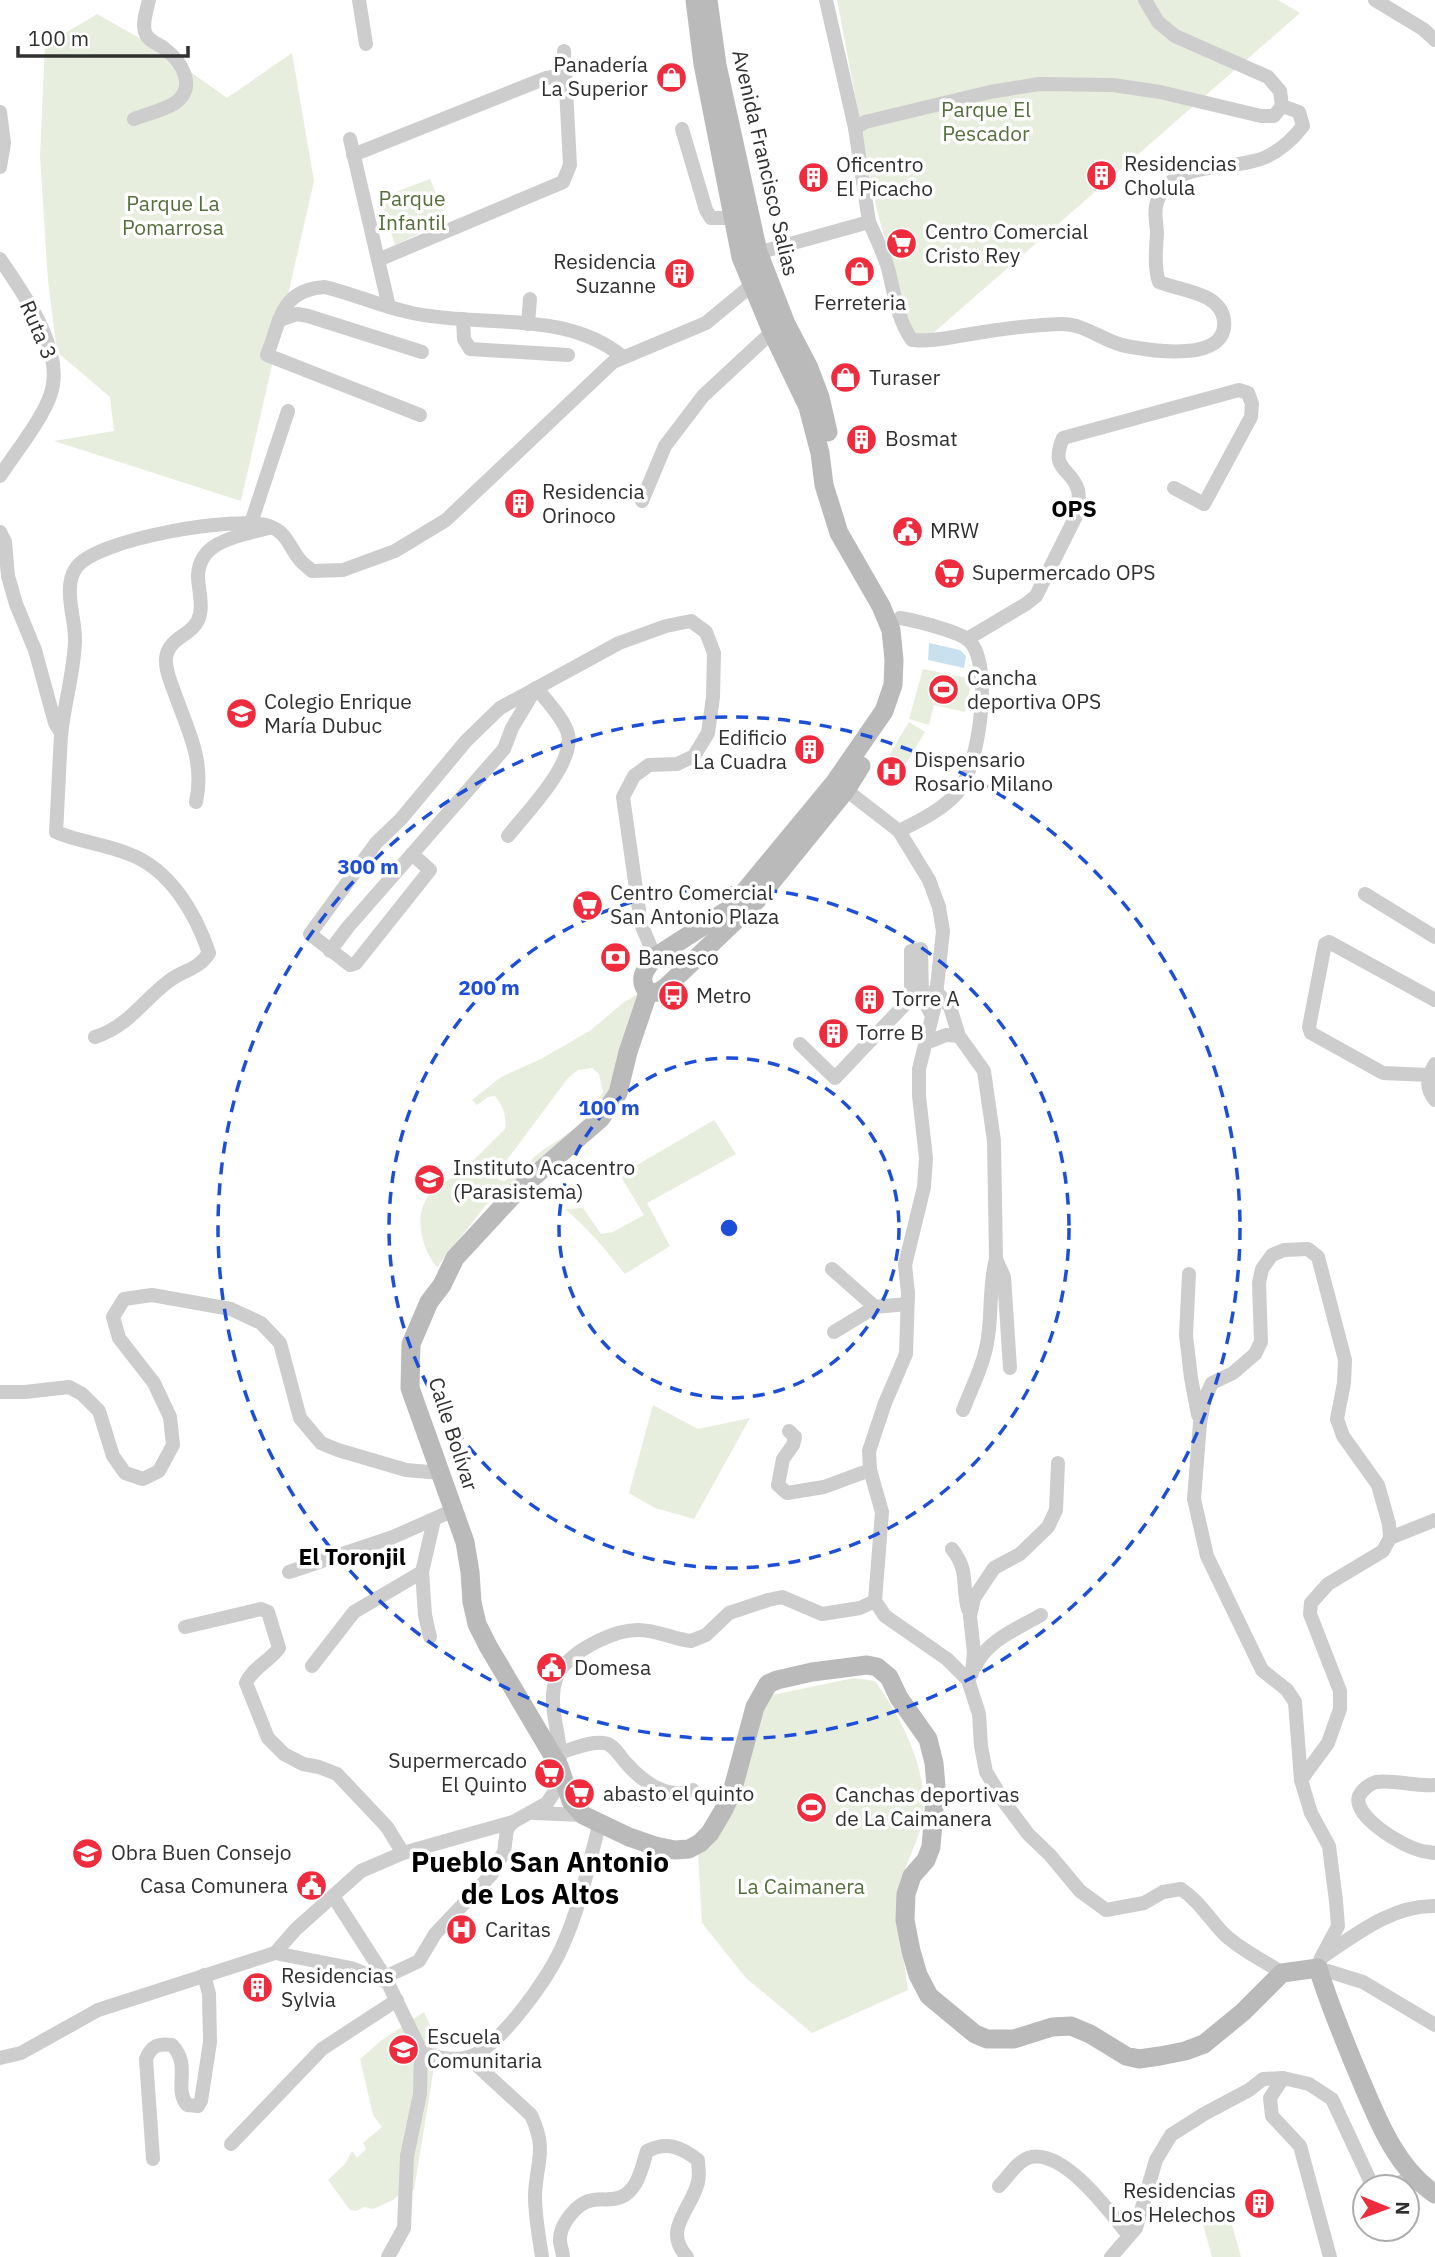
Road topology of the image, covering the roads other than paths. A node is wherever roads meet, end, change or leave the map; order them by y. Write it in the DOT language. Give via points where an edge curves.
graph roads {
  1 [pos="149,0"];
  2 [pos="359,0"];
  3 [pos="695,0"];
  4 [pos="708,0"];
  5 [pos="826,0"];
  6 [pos="1145,0"];
  7 [pos="1375,0"];
  8 [pos="1435,40"];
  9 [pos="366,44"];
  10 [pos="564,51"];
  11 [pos="565,75"];
  12 [pos="1282,106"];
  13 [pos="0,112"];
  14 [pos="134,119"];
  15 [pos="855,128"];
  16 [pos="682,129"];
  17 [pos="349,139"];
  18 [pos="354,155"];
  19 [pos="0,167"];
  20 [pos="731,218"];
  21 [pos="869,222"];
  22 [pos="749,255"];
  23 [pos="0,259"];
  24 [pos="378,260"];
  25 [pos="758,280"];
  26 [pos="530,299"];
  27 [pos="389,307"];
  28 [pos="463,319"];
  29 [pos="279,320"];
  30 [pos="528,324"];
  31 [pos="772,332"];
  32 [pos="422,352"];
  33 [pos="568,355"];
  34 [pos="623,357"];
  35 [pos="288,411"];
  36 [pos="420,415"];
  37 [pos="0,476"];
  38 [pos="1174,488"];
  39 [pos="642,501"];
  40 [pos="251,523"];
  41 [pos="272,527"];
  42 [pos="0,532"];
  43 [pos="900,618"];
  44 [pos="967,639"];
  45 [pos="537,688"];
  46 [pos="61,734"];
  47 [pos="846,790"];
  48 [pos="196,802"];
  49 [pos="898,831"];
  50 [pos="508,836"];
  51 [pos="412,854"];
  52 [pos="1366,894"];
  53 [pos="1435,937"];
  54 [pos="330,951"];
  55 [pos="652,960"];
  56 [pos="671,981"];
  57 [pos="936,990"];
  58 [pos="648,993"];
  59 [pos="1435,1000"];
  60 [pos="932,1014"];
  61 [pos="959,1036"];
  62 [pos="95,1037"];
  63 [pos="926,1043"];
  64 [pos="800,1044"];
  65 [pos="1432,1069"];
  66 [pos="1435,1100"];
  67 [pos="996,1259"];
  68 [pos="832,1269"];
  69 [pos="1189,1274"];
  70 [pos="907,1304"];
  71 [pos="875,1307"];
  72 [pos="834,1332"];
  73 [pos="1010,1368"];
  74 [pos="0,1392"];
  75 [pos="963,1410"];
  76 [pos="1200,1423"];
  77 [pos="789,1430"];
  78 [pos="1058,1463"];
  79 [pos="870,1470"];
  80 [pos="441,1473"];
  81 [pos="454,1510"];
  82 [pos="434,1520"];
  83 [pos="1435,1520"];
  84 [pos="1390,1538"];
  85 [pos="952,1549"];
  86 [pos="289,1572"];
  87 [pos="422,1572"];
  88 [pos="875,1601"];
  89 [pos="1041,1615"];
  90 [pos="970,1616"];
  91 [pos="185,1626"];
  92 [pos="430,1637"];
  93 [pos="312,1666"];
  94 [pos="970,1677"];
  95 [pos="561,1766"];
  96 [pos="1301,1780"];
  97 [pos="1435,1786"];
  98 [pos="693,1790"];
  99 [pos="533,1813"];
  100 [pos="591,1819"];
  101 [pos="513,1822"];
  102 [pos="403,1853"];
  103 [pos="1435,1853"];
  104 [pos="333,1896"];
  105 [pos="1435,1906"];
  106 [pos="275,1953"];
  107 [pos="1320,1963"];
  108 [pos="1282,1973"];
  109 [pos="204,1975"];
  110 [pos="387,1980"];
  111 [pos="397,2000"];
  112 [pos="1435,2025"];
  113 [pos="421,2051"];
  114 [pos="0,2057"];
  115 [pos="468,2057"];
  116 [pos="1283,2078"];
  117 [pos="231,2144"];
  118 [pos="153,2159"];
  119 [pos="1366,2173"];
  120 [pos="1411,2173"];
  121 [pos="1421,2183"];
  122 [pos="999,2186"];
  123 [pos="1435,2194"];
  124 [pos="1129,2236"];
  125 [pos="388,2257"];
  126 [pos="542,2257"];
  127 [pos="563,2257"];
  128 [pos="687,2257"];
  129 [pos="1111,2257"];
  130 [pos="1330,2257"];
  1 -- 14 [label="street" via="144,29 148,39 180,62 187,75 186,86 176,102"];
  2 -- 9 [label="street"];
  3 -- 20 [label="street, Avenida Francisco Salias"];
  4 -- 22 [label="street, Avenida Francisco Salias"];
  5 -- 15 [label="street"];
  6 -- 12 [label="street" via="1158,22 1175,36 1268,77 1280,91"];
  7 -- 8 [label="street"];
  10 -- 11 [label="street"];
  11 -- 18 [label="street" via="546,78"];
  11 -- 24 [label="street" via="570,165 563,182"];
  12 -- 15 [label="street" via="1274,116 1261,116 1113,85 1039,84 990,92"];
  12 -- 21 [label="street" via="1299,112 1303,126 1293,140 1265,158 1189,172 1166,187 1157,200 1159,282 1213,300 1223,312 1221,340 1196,351 1124,346 1064,324 912,340"];
  13 -- 19 [label="street" via="4,144"];
  15 -- 21 [label="street"];
  16 -- 20 [label="street" via="706,210 711,218"];
  17 -- 18 [label="street"];
  18 -- 24 [label="street"];
  20 -- 22 [label="street, Avenida Francisco Salias"];
  21 -- 22 [label="street"];
  22 -- 25 [label="street, Avenida Francisco Salias"];
  23 -- 37 [label="street, Ruta 3" via="36,315 54,370 42,411"];
  24 -- 27 [label="street"];
  25 -- 31 [label="street, Avenida Francisco Salias"];
  25 -- 34 [label="street" via="706,323"];
  25 -- 43 [label="street, Avenida Francisco Salias" via="809,368 851,529"];
  26 -- 30 [label="street"];
  27 -- 28 [label="street"];
  27 -- 29 [label="street" via="325,287 311,288 296,294"];
  28 -- 30 [label="street"];
  28 -- 33 [label="street" via="464,339 470,349"];
  29 -- 32 [label="street" via="308,316"];
  29 -- 36 [label="street" via="267,355"];
  30 -- 34 [label="street" via="568,329 608,344"];
  31 -- 39 [label="street" via="703,396 665,446"];
  31 -- 55 [label="street, Avenida Francisco Salias" via="808,407 839,533 891,630 893,685 884,711 835,782 731,908"];
  34 -- 41 [label="street" via="446,520 396,551 343,570 312,571 285,535"];
  35 -- 40 [label="street"];
  38 -- 44 [label="street" via="1204,504 1251,417 1248,393 1240,390 1063,438 1059,460 1079,493 1077,514 1036,596"];
  40 -- 41 [label="street"];
  40 -- 46 [label="street" via="159,533 102,550 76,568 70,586 75,639"];
  41 -- 48 [label="street" via="216,544 204,553 198,575 200,613 193,630 170,646 166,659 199,762"];
  42 -- 46 [label="street" via="16,604"];
  43 -- 44 [label="street"];
  43 -- 47 [label="street, Avenida Francisco Salias" via="905,687 900,706"];
  44 -- 49 [label="street" via="979,655 981,677 981,726 972,767 958,792 940,808"];
  45 -- 50 [label="street" via="567,731 570,747 561,768"];
  45 -- 51 [label="street" via="504,749"];
  45 -- 54 [label="street" via="500,708 376,843 310,934"];
  45 -- 55 [label="street" via="619,643 666,626 691,621 706,632 714,653 708,733 694,756 677,764 649,765 634,776 623,797 641,924"];
  46 -- 62 [label="street" via="56,832 131,854 155,871 177,890 209,953 201,965 170,980 111,1032"];
  47 -- 49 [label="street"];
  47 -- 56 [label="street, Avenida Francisco Salias" via="756,901"];
  49 -- 57 [label="street" via="929,880 939,907 943,931"];
  51 -- 54 [label="street"];
  51 -- 54 [label="street" via="430,870 356,963 350,965"];
  52 -- 53 [label="street"];
  55 -- 56 [label="street" via="670,964 674,971"];
  55 -- 58 [label="street" via="642,978"];
  56 -- 58 [label="street" via="659,992"];
  57 -- 60 [label="street"];
  57 -- 61 [label="street" via="950,1007"];
  58 -- 80 [label="street, Calle Bolívar" via="618,1093 601,1118 484,1225 455,1258 417,1325 411,1344 410,1388"];
  59 -- 65 [label="street" via="1329,942 1309,1027 1311,1033 1383,1073"];
  60 -- 63 [label="street"];
  60 -- 64 [label="street" via="922,997 922,950 911,951 911,998 835,1078"];
  61 -- 63 [label="street" via="946,1035"];
  61 -- 67 [label="street" via="984,1071 994,1141"];
  63 -- 70 [label="street" via="919,1069 924,1187 905,1265"];
  65 -- 66 [label="street" via="1428,1090"];
  67 -- 73 [label="street" via="1004,1277"];
  67 -- 75 [label="street" via="983,1360"];
  68 -- 71 [label="street"];
  69 -- 76 [label="street" via="1186,1335"];
  70 -- 71 [label="street"];
  70 -- 79 [label="street" via="906,1354 869,1451"];
  71 -- 72 [label="street"];
  74 -- 80 [label="street" via="69,1387 82,1394 99,1411 113,1456 125,1473 143,1479 159,1471 173,1446 170,1418 154,1383 119,1338 113,1317 124,1299 152,1295 231,1308 261,1323 280,1343 300,1418 321,1443 406,1470"];
  76 -- 84 [label="street" via="1212,1383 1233,1373 1255,1354 1261,1342 1262,1269 1272,1255 1308,1249 1318,1257 1345,1360 1337,1419 1343,1436 1378,1485"];
  76 -- 96 [label="street" via="1194,1499 1207,1556 1262,1670 1295,1702"];
  77 -- 79 [label="street" via="793,1445 783,1459 778,1485 787,1493 824,1487"];
  78 -- 90 [label="street" via="1056,1510 1048,1527 1020,1554 994,1568 974,1598"];
  79 -- 88 [label="street" via="882,1512"];
  80 -- 81 [label="street, Calle Bolívar"];
  81 -- 82 [label="street"];
  81 -- 95 [label="street, Calle Bolívar" via="465,1542 477,1624"];
  82 -- 86 [label="street"];
  82 -- 87 [label="street"];
  83 -- 84 [label="street"];
  84 -- 96 [label="street" via="1383,1551 1328,1584 1311,1603 1310,1614 1340,1691 1340,1709 1328,1743"];
  85 -- 90 [label="street" via="964,1569"];
  87 -- 92 [label="street"];
  87 -- 93 [label="street" via="354,1612"];
  88 -- 94 [label="street" via="885,1616"];
  88 -- 95 [label="street" via="822,1614 782,1597 729,1613 706,1635 691,1642 640,1630 604,1639 565,1664 555,1681 552,1700"];
  89 -- 94 [label="street" via="993,1642"];
  90 -- 94 [label="street" via="974,1653"];
  91 -- 102 [label="street" via="261,1609 268,1612 279,1648 246,1683 268,1738 284,1754 337,1774 387,1827"];
  94 -- 108 [label="street" via="986,1772 1028,1834 1080,1891 1106,1910 1144,1903 1163,1892 1181,1889 1196,1899 1223,1933"];
  95 -- 98 [label="street" via="604,1742 642,1779 672,1794"];
  95 -- 99 [label="street" via="547,1803"];
  95 -- 100 [label="street, Calle Bolívar" via="571,1801"];
  96 -- 107 [label="street" via="1311,1813 1329,1846 1336,1901 1338,1926"];
  97 -- 103 [label="street" via="1376,1782 1363,1791 1359,1807 1396,1840"];
  99 -- 100 [label="street"];
  99 -- 101 [label="street"];
  100 -- 108 [label="street" via="655,1846 675,1850 700,1843 732,1791 755,1707 768,1684 813,1672 877,1667 889,1677 928,1739 934,1763 931,1847 912,1875 906,1894 911,1951 929,1996 965,2026 987,2039 1014,2039 1071,2026 1126,2056 1160,2056 1204,2044"];
  100 -- 115 [label="street" via="563,1945 552,1967 495,2040"];
  101 -- 102 [label="street"];
  101 -- 110 [label="street" via="491,1875 435,1934 419,1961"];
  102 -- 104 [label="street" via="362,1871"];
  104 -- 106 [label="street"];
  104 -- 110 [label="street"];
  105 -- 107 [label="street" via="1419,1906 1384,1918"];
  106 -- 109 [label="street"];
  106 -- 110 [label="street"];
  107 -- 108 [label="street"];
  107 -- 112 [label="street" via="1363,1982"];
  107 -- 120 [label="street" via="1340,2031 1378,2120"];
  109 -- 114 [label="street" via="98,2010 20,2053"];
  109 -- 118 [label="street" via="210,2042 198,2106 182,2099 181,2056 172,2045 155,2046 146,2059"];
  110 -- 111 [label="street"];
  111 -- 113 [label="street"];
  111 -- 117 [label="street" via="322,2049"];
  113 -- 115 [label="street"];
  113 -- 125 [label="street" via="420,2094 407,2156 404,2228"];
  115 -- 126 [label="street" via="531,2115 536,2126 541,2152 536,2196"];
  116 -- 119 [label="street" via="1310,2084 1332,2099"];
  116 -- 124 [label="street" via="1264,2079 1171,2136 1156,2160 1136,2228"];
  116 -- 130 [label="street" via="1270,2098 1272,2116 1300,2146"];
  121 -- 123 [label="street"];
  122 -- 124 [label="street" via="1032,2157 1051,2161 1071,2170"];
  124 -- 129 [label="street"];
  127 -- 128 [label="street" via="559,2239 576,2209 587,2201 610,2201 626,2194 636,2184 648,2151 670,2145 698,2160 699,2180 677,2230 678,2247"];
}
